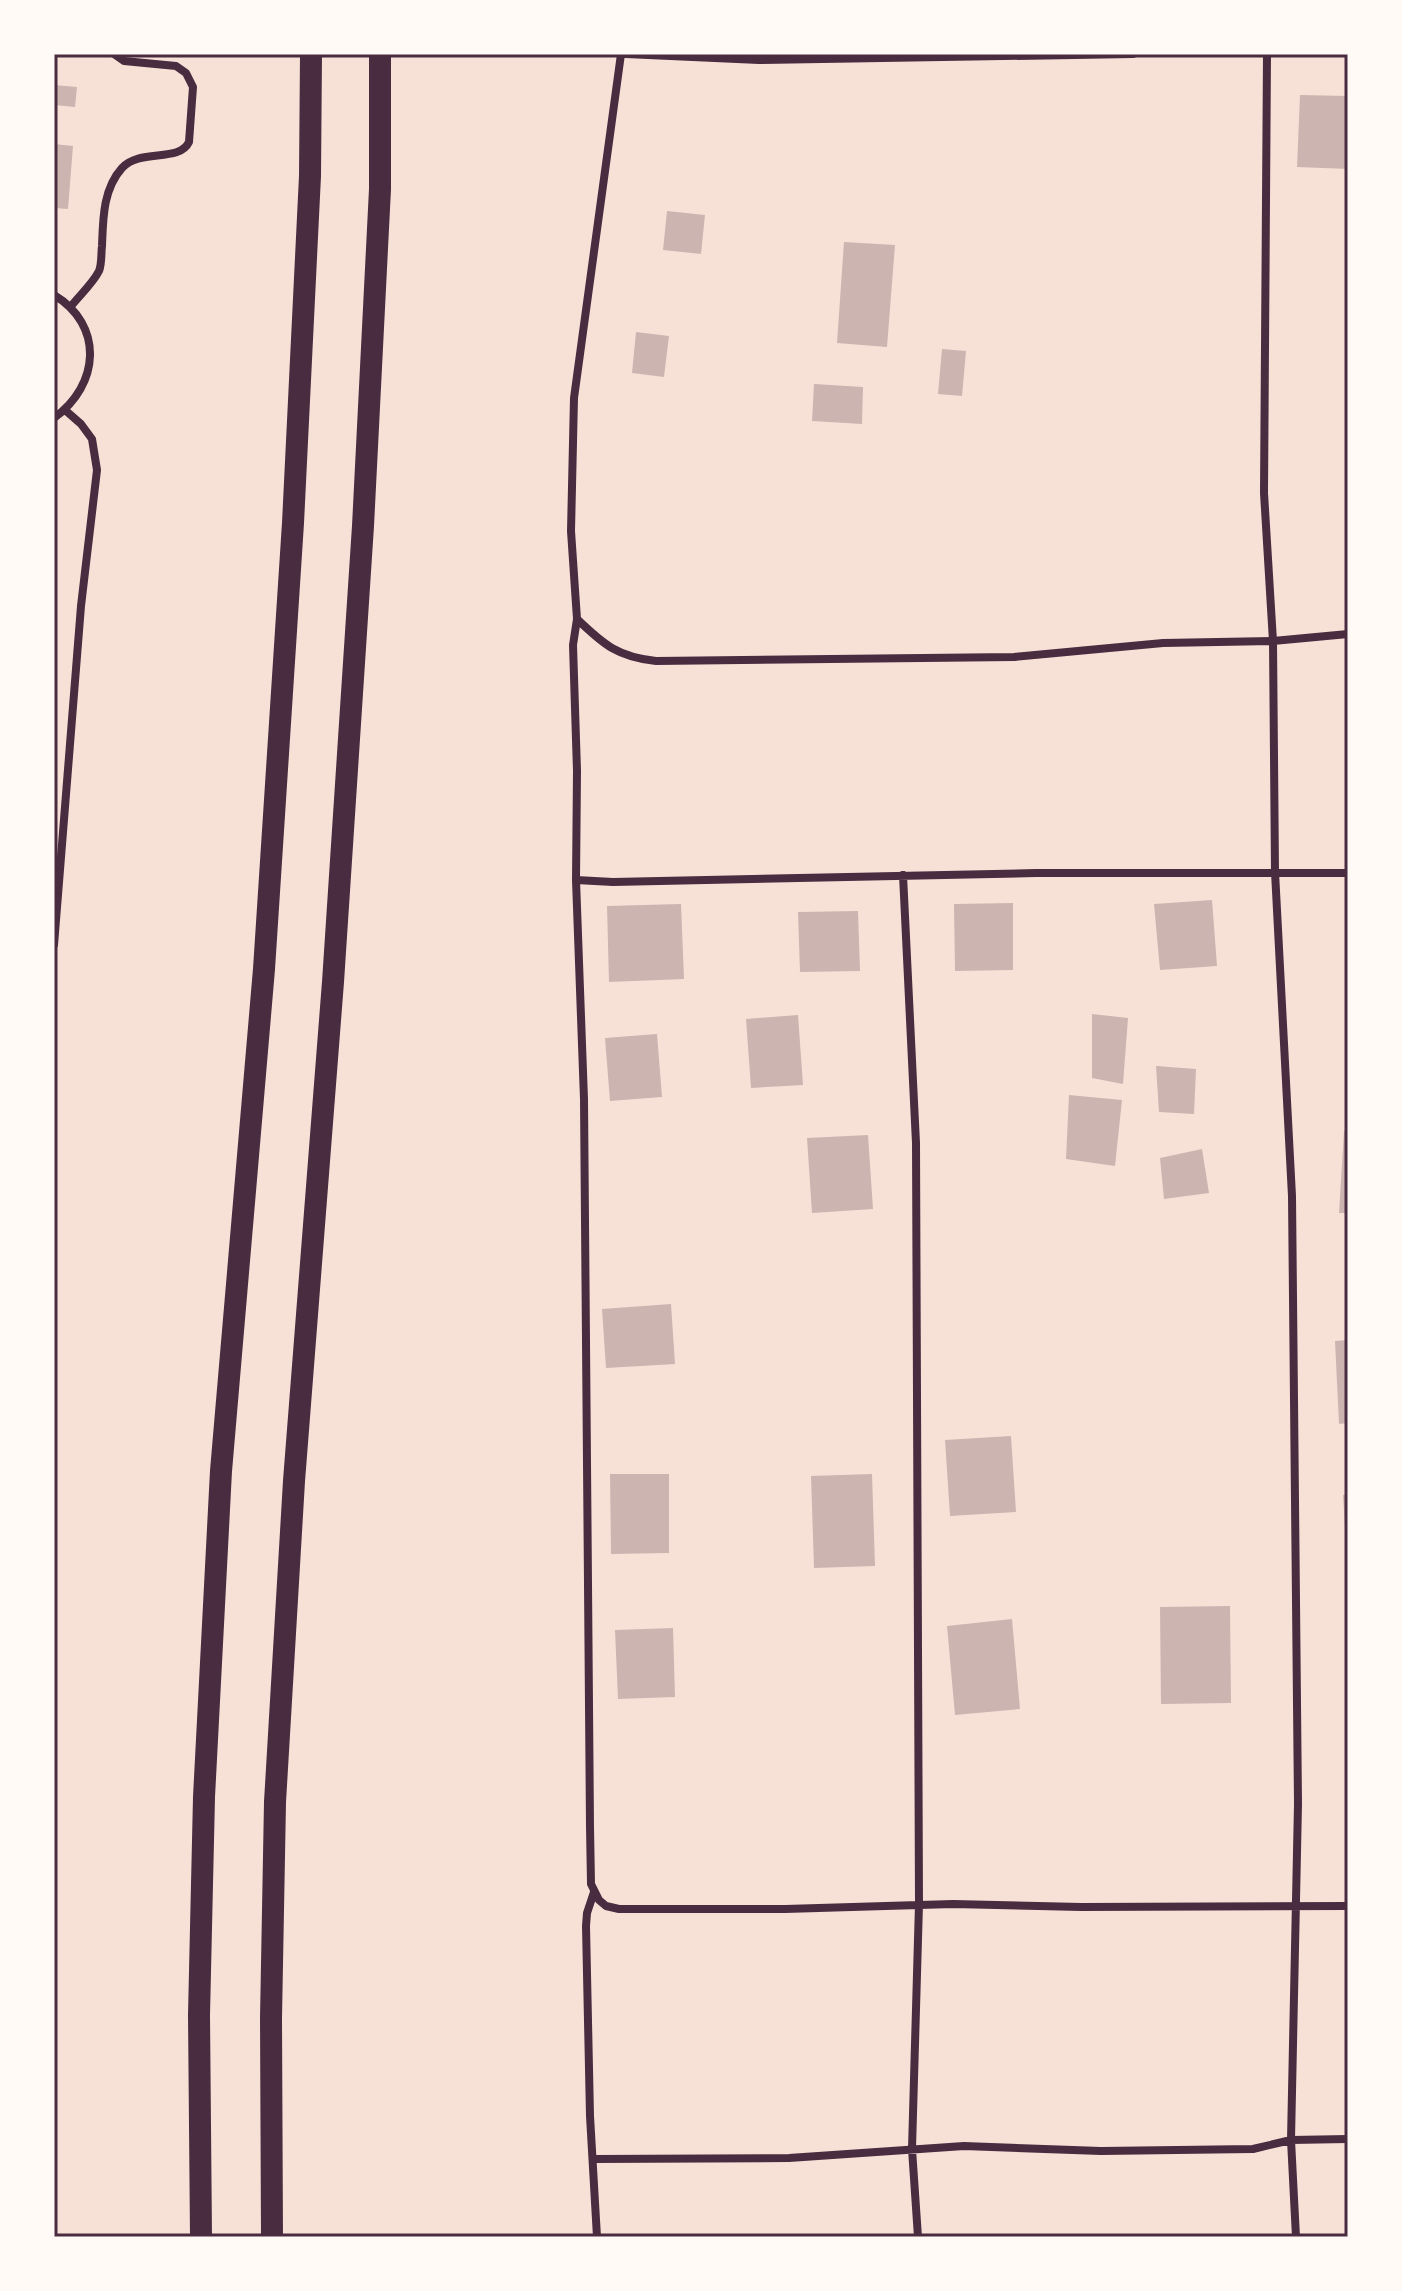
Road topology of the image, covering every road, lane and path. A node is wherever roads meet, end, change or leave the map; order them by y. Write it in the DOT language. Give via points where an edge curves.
graph roads {
  1 [pos="114,54"];
  2 [pos="311,54"];
  3 [pos="380,54"];
  4 [pos="624,54"];
  5 [pos="1133,54"];
  6 [pos="1267,54"];
  7 [pos="54,295"];
  8 [pos="72,305"];
  9 [pos="65,410"];
  10 [pos="54,418"];
  11 [pos="577,619"];
  12 [pos="1348,634"];
  13 [pos="1273,641"];
  14 [pos="58,848"];
  15 [pos="1275,872"];
  16 [pos="1348,873"];
  17 [pos="903,875"];
  18 [pos="576,880"];
  19 [pos="54,945"];
  20 [pos="594,1892"];
  21 [pos="919,1904"];
  22 [pos="1296,1906"];
  23 [pos="1348,1906"];
  24 [pos="1348,2139"];
  25 [pos="1291,2140"];
  26 [pos="912,2149"];
  27 [pos="593,2159"];
  28 [pos="201,2237"];
  29 [pos="272,2237"];
  30 [pos="597,2237"];
  31 [pos="918,2237"];
  32 [pos="1296,2237"];
  1 -- 8 [label="street" via="124,61 176,66 186,73 193,87 189,142 179,152 144,155 120,169 104,206 101,269"];
  2 -- 28 [label="highway" via="293,523 264,969 221,1471 204,1797"];
  3 -- 29 [label="highway" via="380,189 363,526 275,1802"];
  4 -- 5 [label="street" via="759,60"];
  4 -- 11 [label="street" via="574,398 571,531"];
  6 -- 13 [label="street" via="1264,493"];
  7 -- 8 [label="street"];
  8 -- 9 [label="street" via="86,333 90,362 82,390"];
  9 -- 10 [label="street"];
  9 -- 14 [label="street" via="92,439 97,470"];
  11 -- 13 [label="street" via="613,651 656,661 1014,657 1163,643"];
  11 -- 18 [label="street"];
  12 -- 13 [label="street"];
  13 -- 15 [label="street"];
  14 -- 19 [label="street"];
  15 -- 16 [label="street"];
  15 -- 17 [label="street"];
  15 -- 22 [label="street" via="1292,1196"];
  17 -- 18 [label="street"];
  17 -- 21 [label="street" via="916,1143"];
  18 -- 20 [label="street" via="584,1099"];
  20 -- 21 [label="street" via="606,1906 619,1909"];
  20 -- 27 [label="street" via="586,1926"];
  21 -- 22 [label="street"];
  21 -- 26 [label="street"];
  22 -- 23 [label="street"];
  22 -- 25 [label="street"];
  24 -- 25 [label="street"];
  25 -- 26 [label="street" via="1253,2149"];
  25 -- 32 [label="street"];
  26 -- 27 [label="street" via="789,2158"];
  26 -- 31 [label="street"];
  27 -- 30 [label="street"];
}
